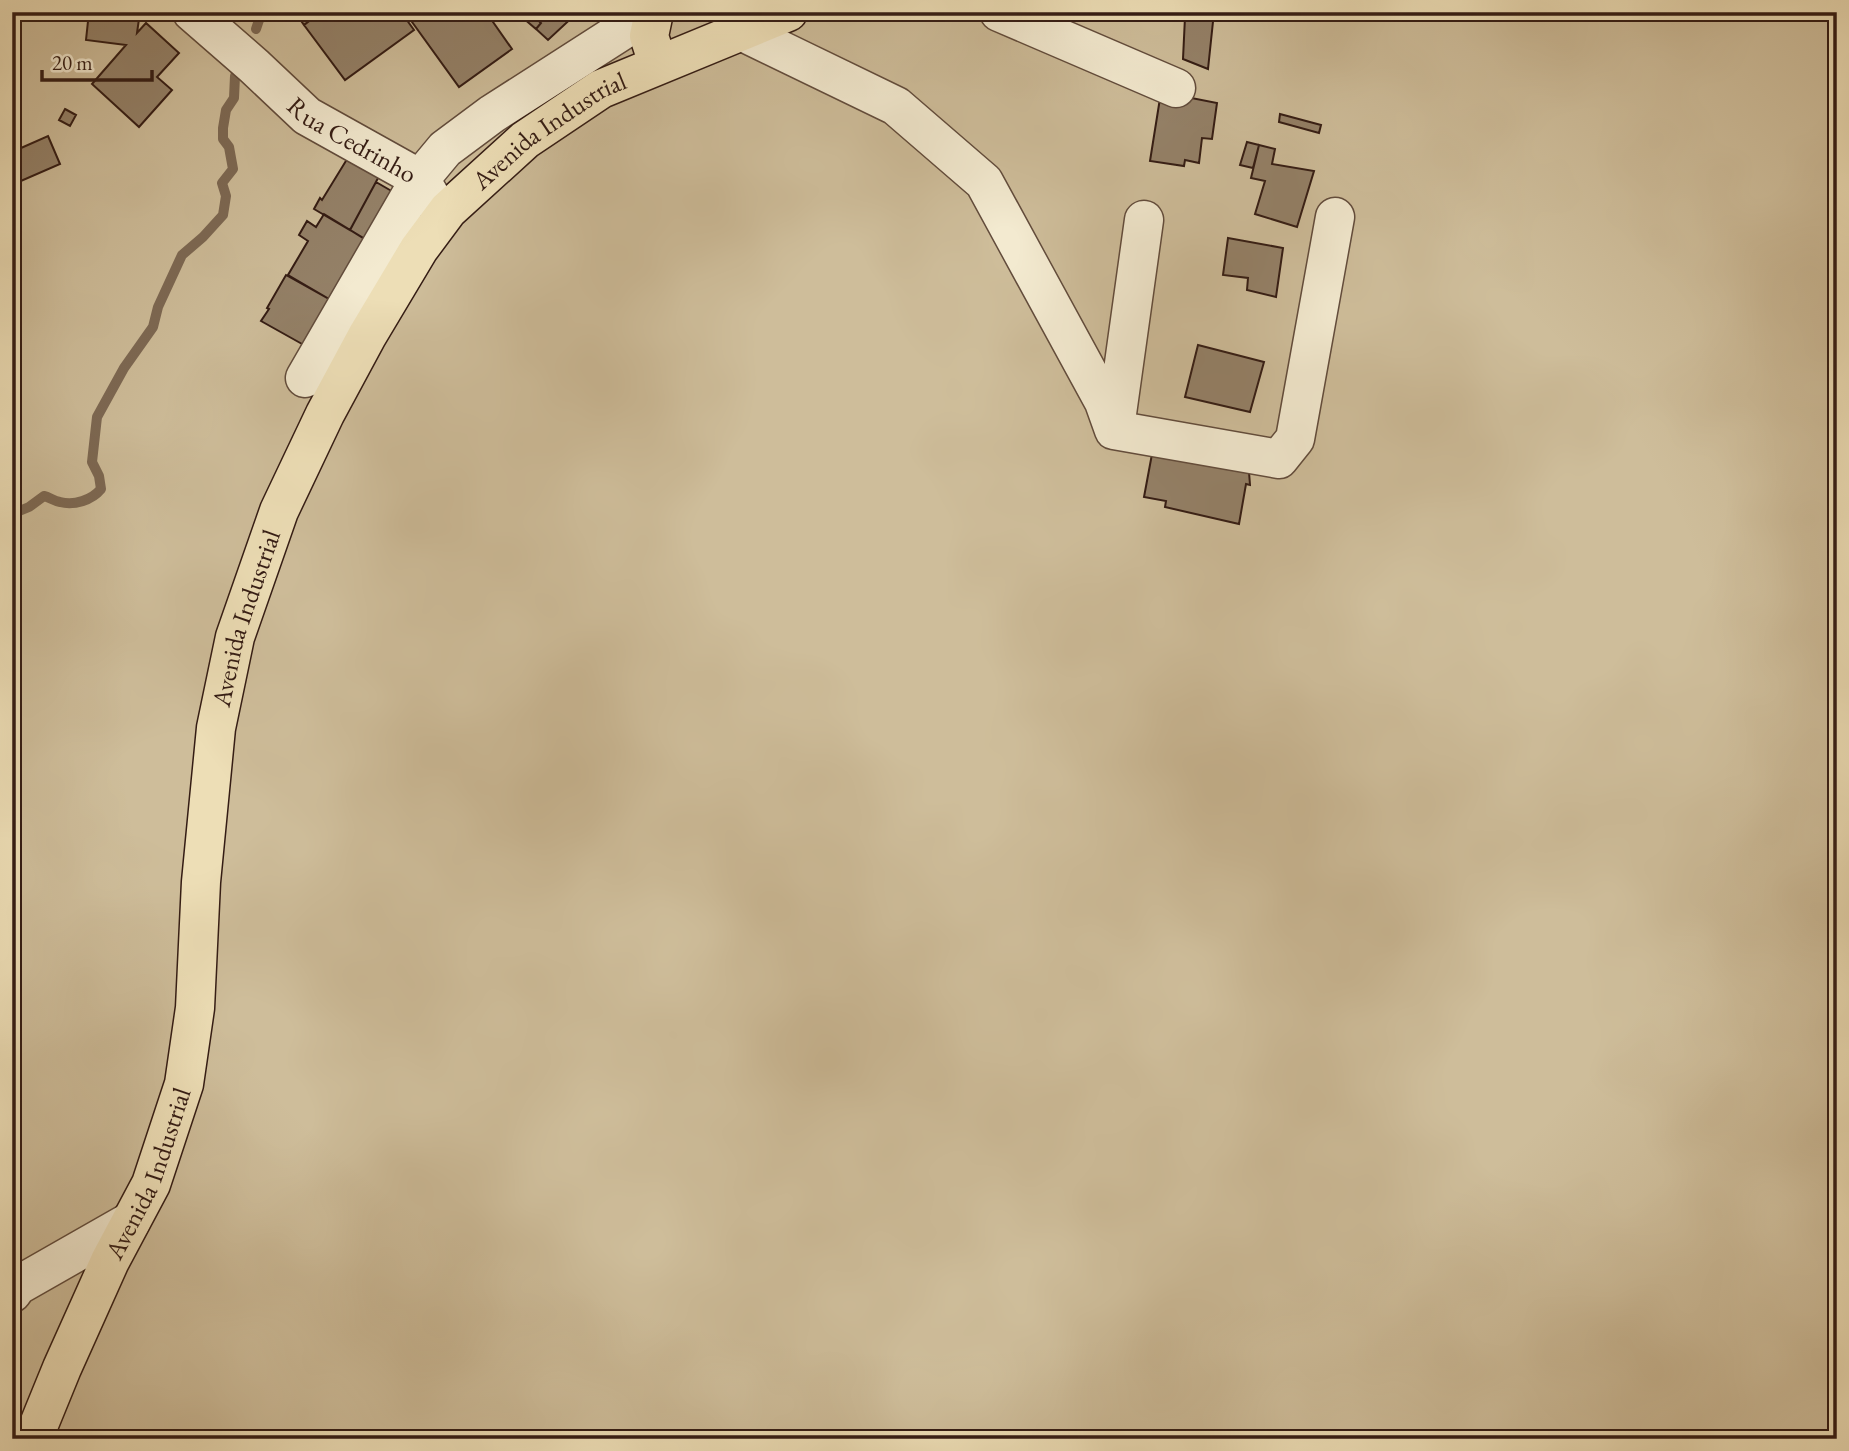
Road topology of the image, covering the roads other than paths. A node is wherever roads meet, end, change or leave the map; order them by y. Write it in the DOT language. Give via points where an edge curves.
graph roads {
  1 [pos="192,12"];
  2 [pos="652,12"];
  3 [pos="788,12"];
  4 [pos="999,12"];
  5 [pos="743,32"];
  6 [pos="658,64"];
  7 [pos="1176,88"];
  8 [pos="419,179"];
  9 [pos="1335,217"];
  10 [pos="443,218"];
  11 [pos="1144,220"];
  12 [pos="305,378"];
  13 [pos="1114,430"];
  14 [pos="131,1221"];
  15 [pos="12,1293"];
  16 [pos="33,1439"];
  1 -- 8 [label="street, Rua Cedrinho" via="307,116"];
  2 -- 6 [label="main road" via="649,36"];
  2 -- 8 [label="street, Avenida Industrial" via="492,114 445,149"];
  3 -- 5 [label="main road, Avenida Industrial"];
  4 -- 7 [label="street"];
  5 -- 6 [label="main road, Avenida Industrial"];
  5 -- 13 [label="street" via="896,106 984,182 1104,402"];
  6 -- 10 [label="main road, Avenida Industrial" via="601,89 525,140"];
  8 -- 10 [label="street, Rua Cedrinho"];
  8 -- 12 [label="street, Avenida Industrial"];
  9 -- 13 [label="street" via="1295,439 1279,459"];
  10 -- 14 [label="main road, Avenida Industrial" via="419,249 325,414 279,511 234,638 216,728 195,1008 184,1084 151,1184"];
  11 -- 13 [label="street"];
  14 -- 15 [label="street"];
  14 -- 16 [label="main road, Avenida Industrial"];
}
